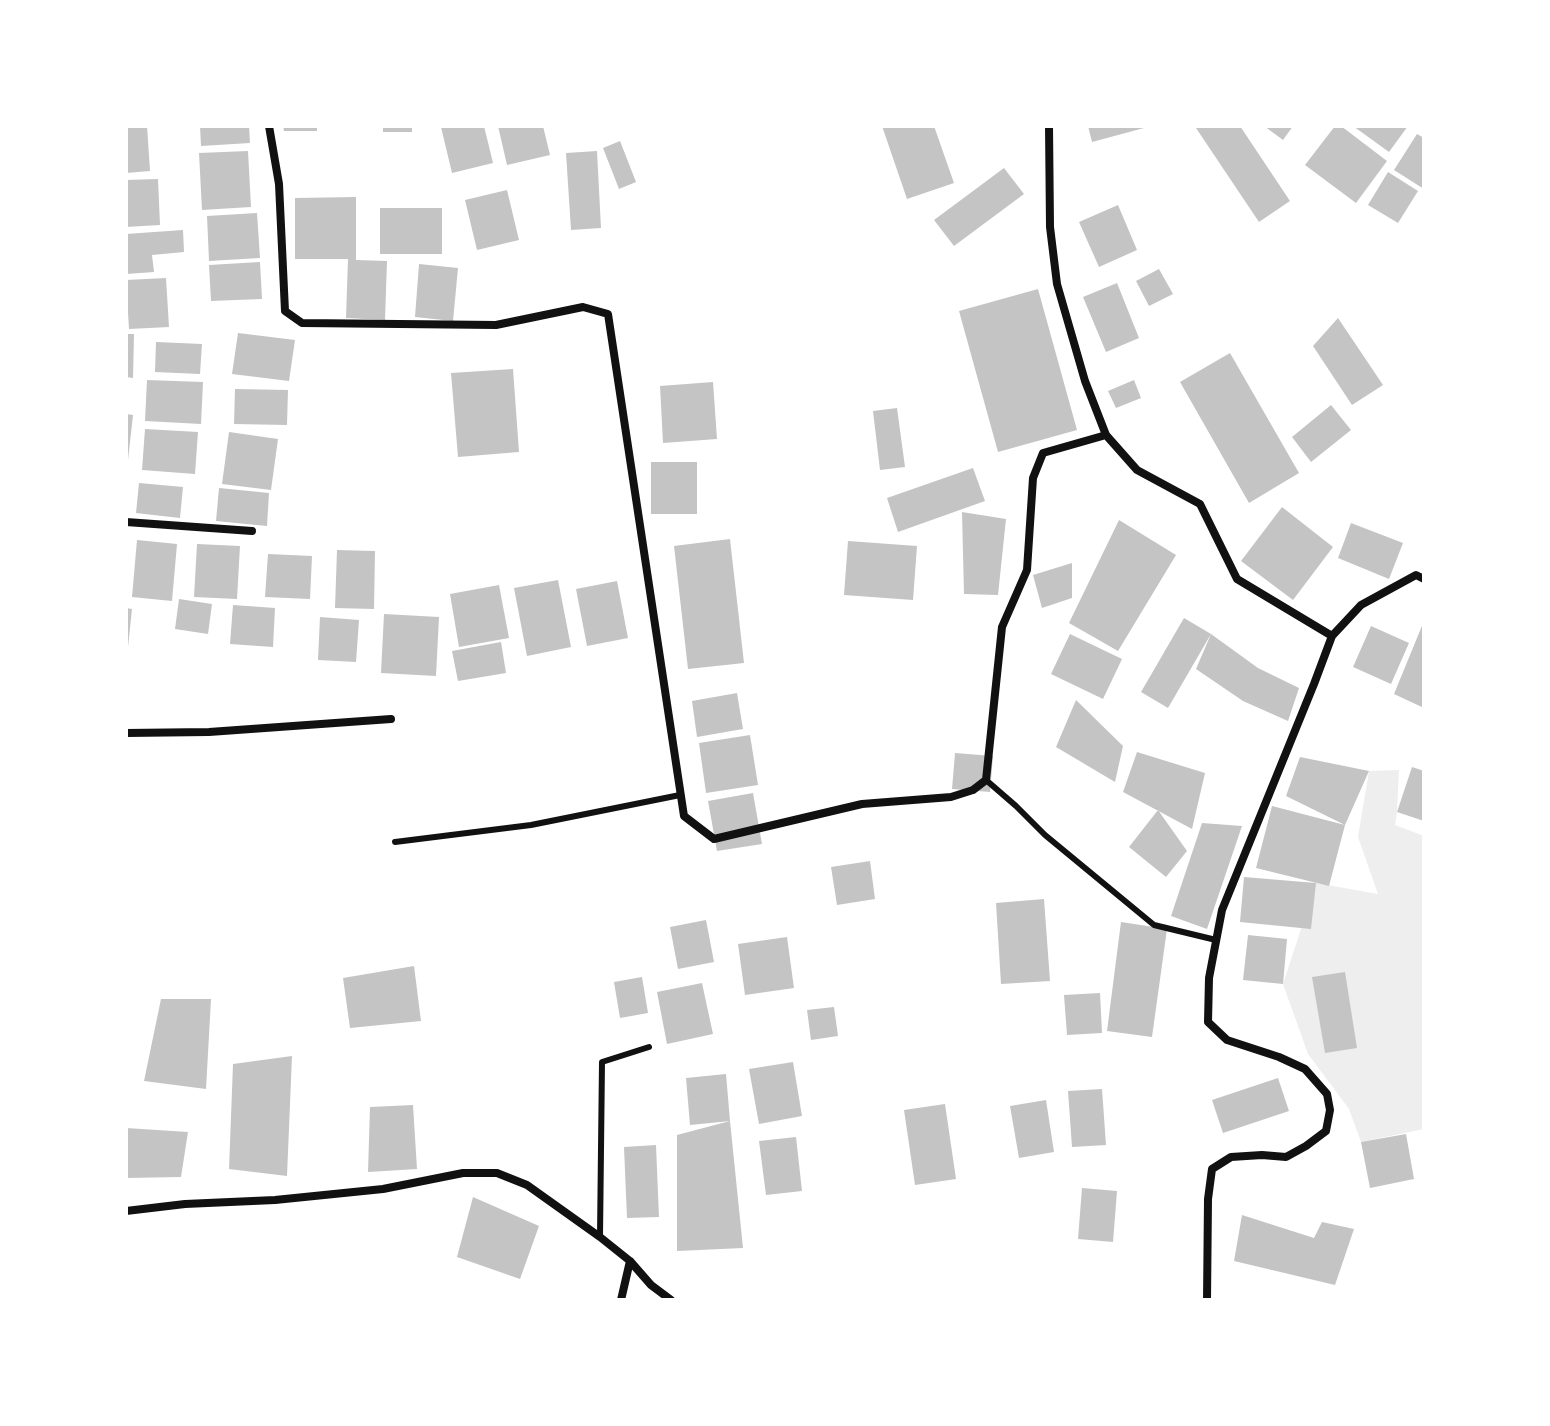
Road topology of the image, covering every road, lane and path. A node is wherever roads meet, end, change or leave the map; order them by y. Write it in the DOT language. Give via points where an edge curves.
graph roads {
  1 [pos="269,126"];
  2 [pos="1049,126"];
  3 [pos="1106,435"];
  4 [pos="126,522"];
  5 [pos="252,531"];
  6 [pos="1424,579"];
  7 [pos="1332,636"];
  8 [pos="391,719"];
  9 [pos="126,733"];
  10 [pos="986,780"];
  11 [pos="680,795"];
  12 [pos="395,842"];
  13 [pos="1216,940"];
  14 [pos="649,1047"];
  15 [pos="126,1211"];
  16 [pos="600,1237"];
  17 [pos="630,1261"];
  18 [pos="621,1300"];
  19 [pos="671,1300"];
  20 [pos="1207,1300"];
  1 -- 11 [label="street" via="279,184 285,311 302,323 496,325 583,307 608,314"];
  2 -- 3 [label="street" via="1050,227 1057,284"];
  3 -- 7 [label="street" via="1137,470 1200,504 1237,579"];
  3 -- 10 [label="street" via="1043,453 1033,478 1027,570 1002,627"];
  4 -- 5 [label="street"];
  6 -- 7 [label="street" via="1416,575 1361,605"];
  7 -- 13 [label="street" via="1222,910"];
  8 -- 9 [label="street"];
  10 -- 11 [label="street" via="951,797 862,804 714,839 684,816"];
  10 -- 13 [label="lane" via="1154,925"];
  11 -- 12 [label="lane" via="531,825"];
  13 -- 20 [label="street" via="1208,1022 1227,1040 1305,1069 1327,1094 1330,1110 1326,1131 1286,1157 1231,1157 1212,1169"];
  14 -- 16 [label="lane" via="602,1062"];
  15 -- 16 [label="street" via="383,1189 463,1173 497,1173 527,1185"];
  16 -- 17 [label="street"];
  17 -- 18 [label="street"];
  17 -- 19 [label="street"];
}
